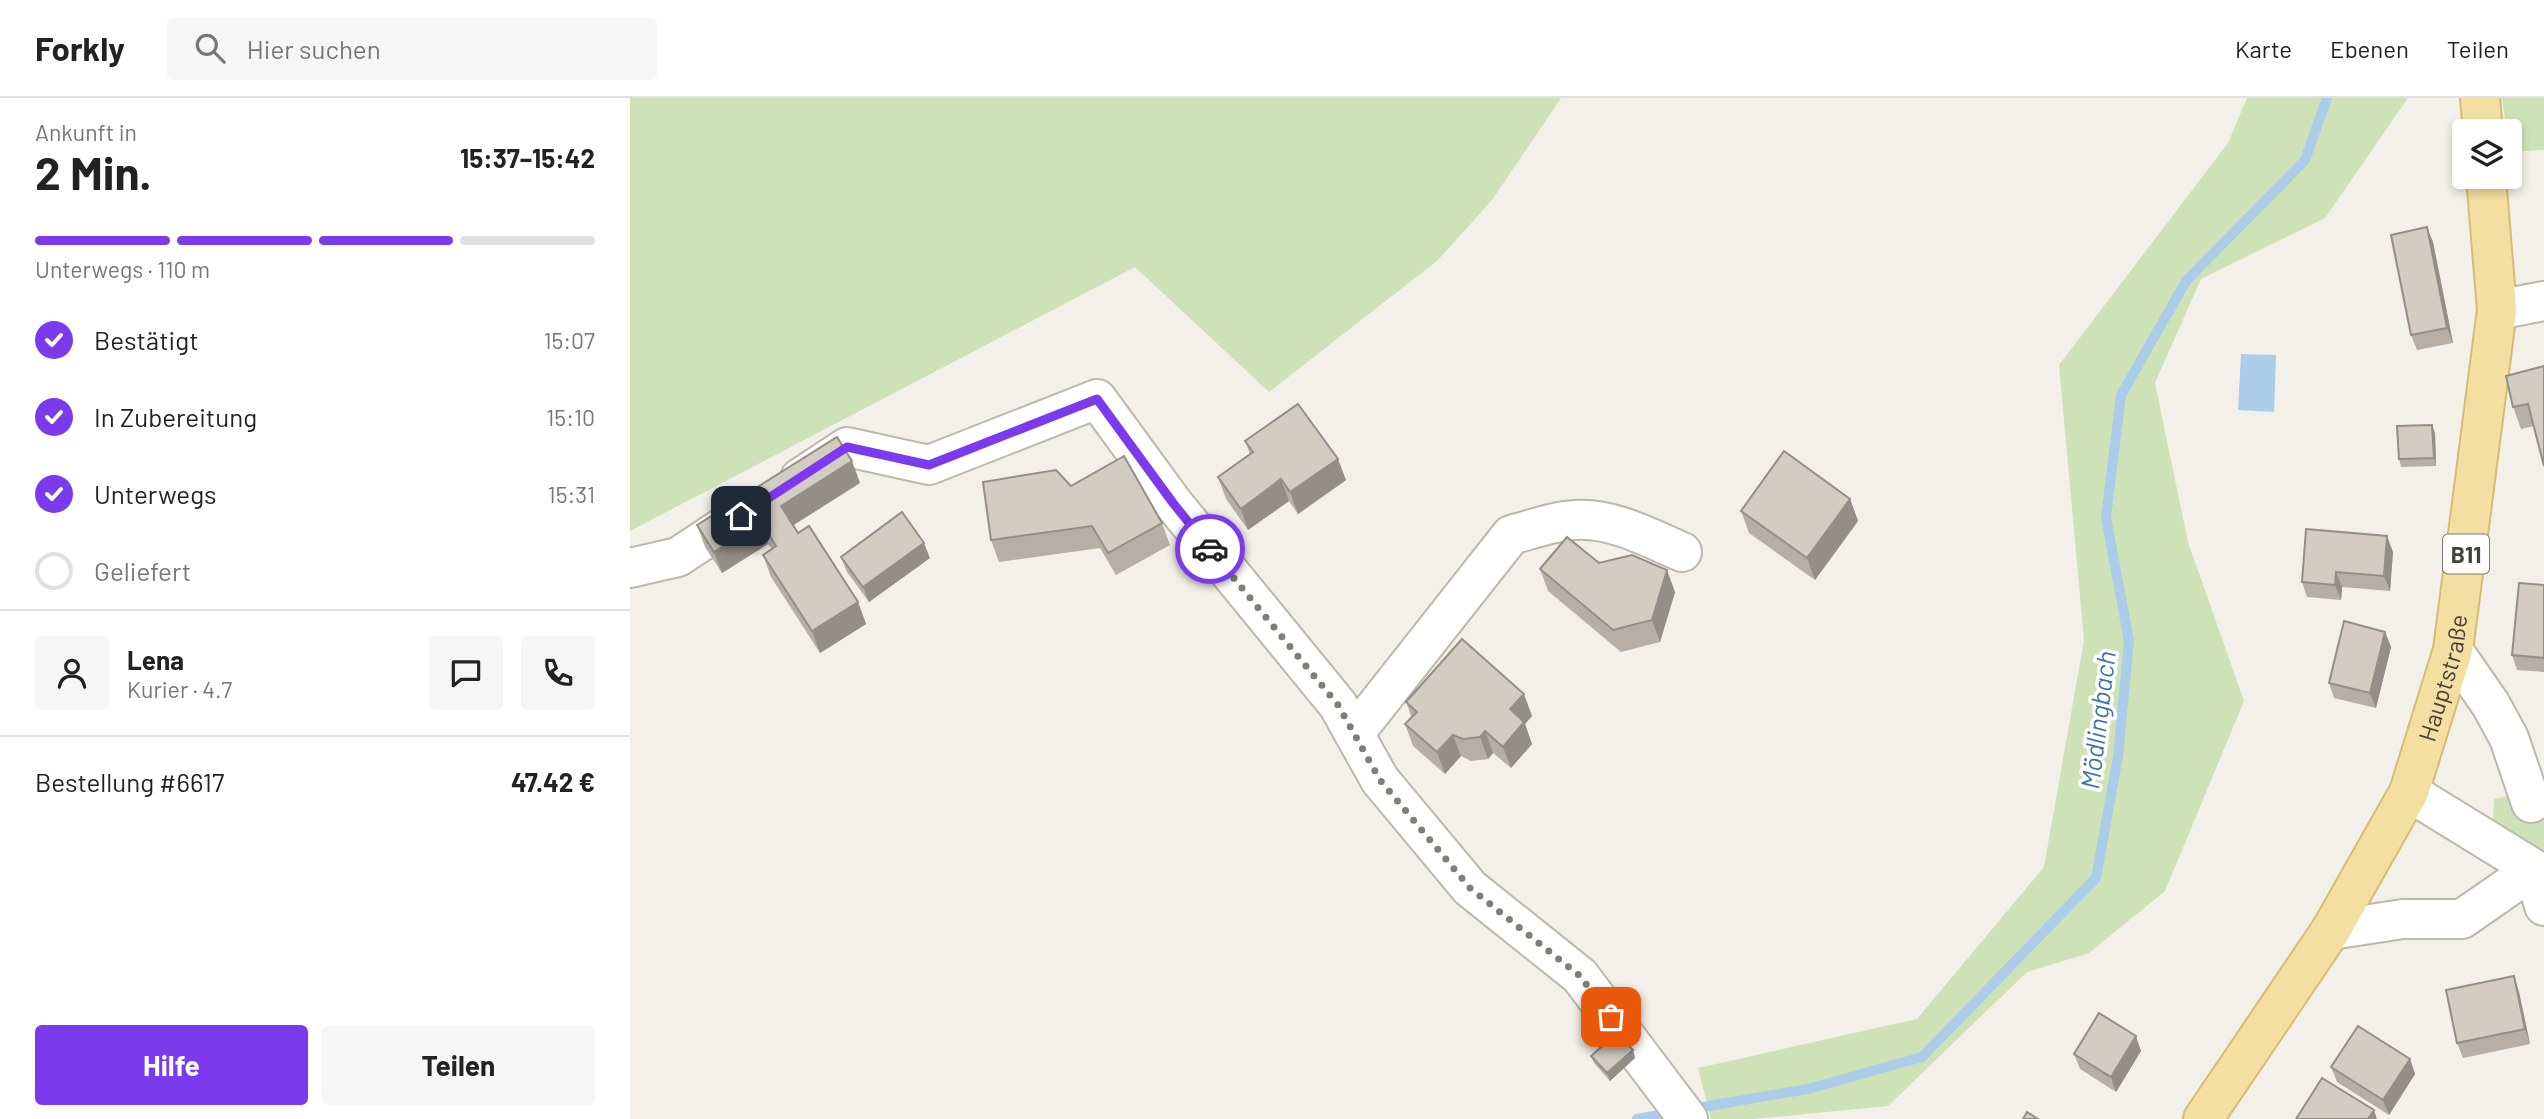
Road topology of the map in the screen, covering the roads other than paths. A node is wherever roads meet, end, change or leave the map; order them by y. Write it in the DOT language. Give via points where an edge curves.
graph roads {
  1 [pos="2480,98"];
  2 [pos="2482,119"];
  3 [pos="2487,189"];
  4 [pos="2544,301"];
  5 [pos="2497,310"];
  6 [pos="1682,552"];
  7 [pos="630,568"];
  8 [pos="2453,650"];
  9 [pos="1346,720"];
  10 [pos="2409,792"];
  11 [pos="2531,803"];
  12 [pos="2535,869"];
  13 [pos="2544,906"];
  14 [pos="2331,930"];
  15 [pos="1679,1107"];
  16 [pos="2203,1119"];
  1 -- 2 [label="main road"];
  3 -- 5 [label="main road, Hauptstraße / B11"];
  4 -- 5 [label="street"];
  5 -- 8 [label="main road, Hauptstraße / B11"];
  6 -- 9 [label="street" via="1621,527 1578,520 1511,535"];
  7 -- 9 [label="street" via="678,557 847,447 929,465 1097,399 1173,503"];
  8 -- 10 [label="main road, Hauptstraße / B11"];
  8 -- 11 [label="street" via="2509,738"];
  9 -- 15 [label="street" via="1380,780 1470,888 1580,976"];
  10 -- 12 [label="street"];
  10 -- 14 [label="main road, Hauptstraße / B11"];
  12 -- 13 [label="street"];
  12 -- 14 [label="street" via="2462,919 2403,919"];
  14 -- 16 [label="main road, Hauptstraße / B11"];
}
